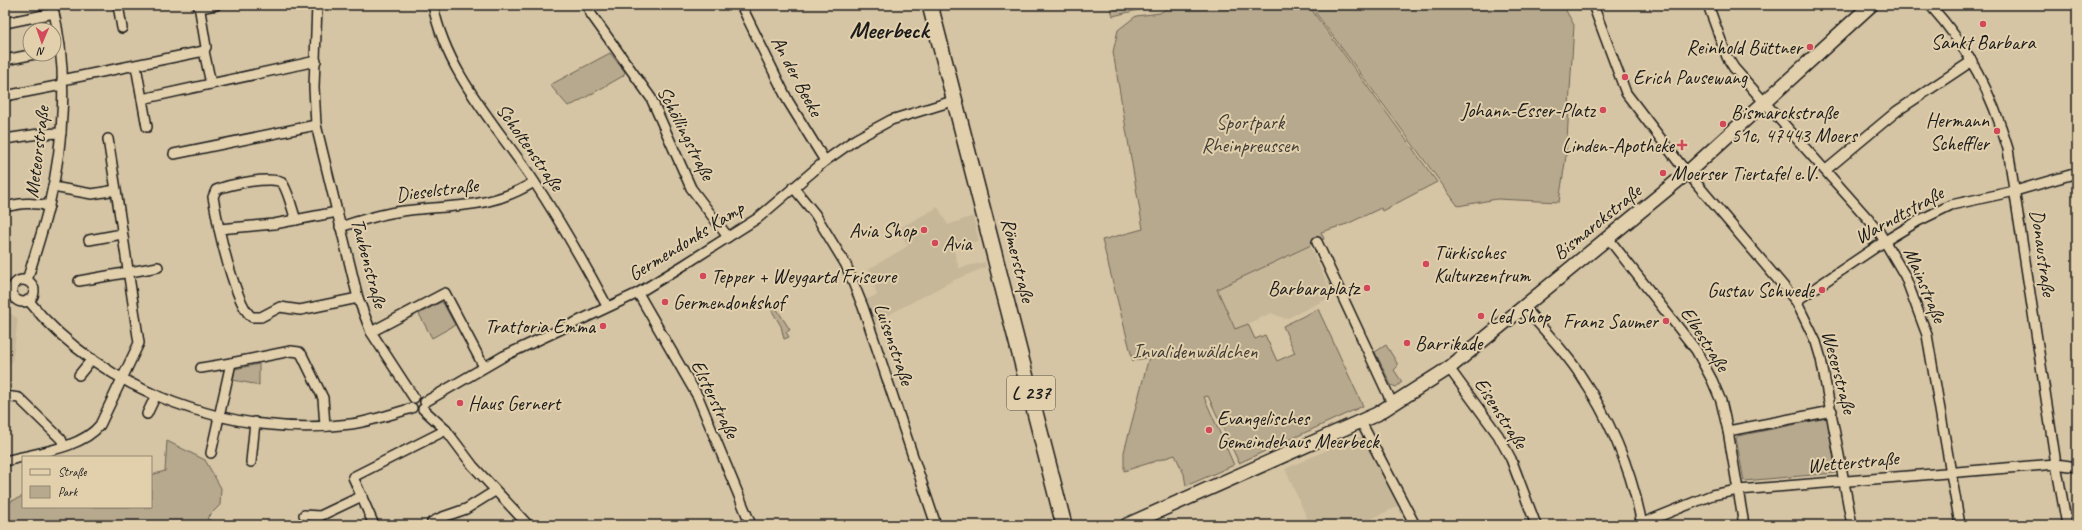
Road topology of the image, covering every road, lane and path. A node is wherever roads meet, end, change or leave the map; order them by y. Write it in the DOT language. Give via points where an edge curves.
graph roads {
  1 [pos="118,5"];
  2 [pos="216,5"];
  3 [pos="317,5"];
  4 [pos="433,5"];
  5 [pos="587,5"];
  6 [pos="741,5"];
  7 [pos="930,5"];
  8 [pos="1593,5"];
  9 [pos="1708,5"];
  10 [pos="1871,5"];
  11 [pos="1930,5"];
  12 [pos="199,6"];
  13 [pos="53,9"];
  14 [pos="54,22"];
  15 [pos="5,23"];
  16 [pos="122,28"];
  17 [pos="204,51"];
  18 [pos="22,57"];
  19 [pos="5,60"];
  20 [pos="316,61"];
  21 [pos="1972,61"];
  22 [pos="59,62"];
  23 [pos="136,66"];
  24 [pos="62,83"];
  25 [pos="211,84"];
  26 [pos="5,96"];
  27 [pos="142,99"];
  28 [pos="956,100"];
  29 [pos="1765,103"];
  30 [pos="316,125"];
  31 [pos="147,127"];
  32 [pos="61,133"];
  33 [pos="108,138"];
  34 [pos="5,139"];
  35 [pos="174,154"];
  36 [pos="825,161"];
  37 [pos="1826,170"];
  38 [pos="1687,173"];
  39 [pos="2077,173"];
  40 [pos="534,182"];
  41 [pos="53,187"];
  42 [pos="793,187"];
  43 [pos="116,190"];
  44 [pos="2015,191"];
  45 [pos="49,206"];
  46 [pos="5,207"];
  47 [pos="337,212"];
  48 [pos="296,220"];
  49 [pos="340,227"];
  50 [pos="219,229"];
  51 [pos="122,234"];
  52 [pos="728,237"];
  53 [pos="1608,238"];
  54 [pos="89,240"];
  55 [pos="1885,241"];
  56 [pos="1317,242"];
  57 [pos="158,267"];
  58 [pos="128,272"];
  59 [pos="27,281"];
  60 [pos="79,281"];
  61 [pos="8,291"];
  62 [pos="638,293"];
  63 [pos="358,298"];
  64 [pos="28,300"];
  65 [pos="1796,301"];
  66 [pos="607,306"];
  67 [pos="1524,307"];
  68 [pos="371,332"];
  69 [pos="92,358"];
  70 [pos="231,363"];
  71 [pos="484,367"];
  72 [pos="201,368"];
  73 [pos="1449,368"];
  74 [pos="80,375"];
  75 [pos="122,380"];
  76 [pos="156,395"];
  77 [pos="5,396"];
  78 [pos="414,398"];
  79 [pos="424,405"];
  80 [pos="1393,405"];
  81 [pos="412,408"];
  82 [pos="1832,411"];
  83 [pos="147,414"];
  84 [pos="220,416"];
  85 [pos="255,422"];
  86 [pos="1361,422"];
  87 [pos="326,426"];
  88 [pos="446,430"];
  89 [pos="1728,430"];
  90 [pos="64,446"];
  91 [pos="211,453"];
  92 [pos="25,456"];
  93 [pos="22,457"];
  94 [pos="5,461"];
  95 [pos="251,462"];
  96 [pos="2056,464"];
  97 [pos="2077,467"];
  98 [pos="1951,472"];
  99 [pos="1844,481"];
  100 [pos="1738,490"];
  101 [pos="495,491"];
  102 [pos="362,496"];
  103 [pos="304,515"];
  104 [pos="1133,524"];
  105 [pos="1640,524"];
  106 [pos="374,525"];
  107 [pos="432,525"];
  108 [pos="528,525"];
  109 [pos="751,525"];
  110 [pos="936,525"];
  111 [pos="1064,525"];
  112 [pos="1414,525"];
  113 [pos="1536,525"];
  114 [pos="1744,525"];
  115 [pos="1852,525"];
  116 [pos="1960,525"];
  117 [pos="2067,525"];
  1 -- 16 [label="street"];
  2 -- 12 [label="street"];
  3 -- 20 [label="street, Taubenstraße"];
  4 -- 40 [label="street, Scholtenstraße" via="452,62 470,94"];
  5 -- 52 [label="street, Schöllingstraße" via="651,98 691,188"];
  6 -- 36 [label="street, An der Beeke" via="788,101"];
  7 -- 28 [label="main road, Römerstraße / L 237"];
  8 -- 38 [label="street, Weserstraße" via="1626,93"];
  9 -- 29 [label="street, Mainstraße" via="1727,57"];
  10 -- 29 [label="main road, Bismarckstraße"];
  11 -- 21 [label="street, Donaustraße" via="1948,25"];
  12 -- 17 [label="street" via="206,47"];
  13 -- 14 [label="street, Meteorstraße"];
  13 -- 15 [label="street, Meteorstraße"];
  17 -- 23 [label="street"];
  17 -- 25 [label="street"];
  18 -- 19 [label="street"];
  20 -- 25 [label="street"];
  20 -- 30 [label="street, Taubenstraße"];
  21 -- 37 [label="street" via="1898,111"];
  21 -- 44 [label="street, Donaustraße" via="1986,85 2001,126"];
  22 -- 24 [label="street, Meteorstraße"];
  23 -- 24 [label="street"];
  23 -- 27 [label="street"];
  24 -- 26 [label="street"];
  24 -- 32 [label="street, Meteorstraße"];
  25 -- 27 [label="street"];
  27 -- 31 [label="street"];
  28 -- 36 [label="street, Germendonks Kamp" via="891,120 856,139"];
  28 -- 111 [label="main road, Römerstraße / L 237"];
  29 -- 37 [label="street, Mainstraße"];
  29 -- 38 [label="main road, Bismarckstraße"];
  30 -- 35 [label="street"];
  30 -- 47 [label="street, Taubenstraße"];
  32 -- 34 [label="street"];
  32 -- 41 [label="street, Meteorstraße"];
  33 -- 43 [label="street"];
  36 -- 42 [label="street, Germendonks Kamp"];
  37 -- 55 [label="street, Mainstraße"];
  38 -- 53 [label="main road, Bismarckstraße"];
  38 -- 65 [label="street, Weserstraße"];
  39 -- 44 [label="street, Warndtstraße"];
  40 -- 49 [label="street, Dieselstraße" via="506,197 490,202 395,212"];
  40 -- 66 [label="street, Scholtenstraße" via="583,261"];
  41 -- 43 [label="street" via="92,194"];
  41 -- 45 [label="street, Meteorstraße"];
  42 -- 52 [label="street, Germendonks Kamp" via="758,218"];
  42 -- 110 [label="street, Luisenstraße" via="815,214 846,264 863,307"];
  43 -- 51 [label="street"];
  44 -- 55 [label="street, Warndtstraße" via="1951,205"];
  44 -- 96 [label="street, Donaustraße"];
  45 -- 46 [label="street" via="22,203"];
  45 -- 59 [label="street, Meteorstraße"];
  47 -- 48 [label="street"];
  47 -- 49 [label="street, Taubenstraße"];
  48 -- 50 [label="street"];
  48 -- 50 [label="street" via="283,184 274,179 225,186 216,190 213,197"];
  49 -- 63 [label="street, Taubenstraße"];
  50 -- 63 [label="street" via="227,264 246,310 252,317 261,317 280,307 300,310"];
  51 -- 54 [label="street"];
  51 -- 58 [label="street"];
  52 -- 62 [label="street, Germendonks Kamp"];
  53 -- 67 [label="main road, Bismarckstraße"];
  53 -- 89 [label="street, Elbestraße" via="1696,350 1721,401"];
  55 -- 65 [label="street, Warndtstraße"];
  55 -- 98 [label="street, Mainstraße" via="1905,276 1927,335"];
  56 -- 80 [label="street"];
  57 -- 58 [label="street"];
  58 -- 60 [label="street"];
  58 -- 75 [label="street" via="139,343"];
  59 -- 61 [label="street" via="17,282"];
  59 -- 64 [label="street" via="34,290"];
  61 -- 64 [label="street" via="16,300"];
  62 -- 66 [label="street, Germendonks Kamp"];
  62 -- 109 [label="street, Elsterstraße" via="698,397"];
  63 -- 68 [label="street, Taubenstraße"];
  64 -- 69 [label="street" via="64,338"];
  65 -- 82 [label="street, Weserstraße" via="1816,342"];
  66 -- 71 [label="street, Germendonks Kamp"];
  67 -- 73 [label="main road, Bismarckstraße"];
  67 -- 105 [label="street" via="1578,372 1614,433 1632,485"];
  68 -- 71 [label="street" via="444,293"];
  68 -- 78 [label="street, Taubenstraße"];
  69 -- 74 [label="street"];
  69 -- 75 [label="street"];
  70 -- 72 [label="street"];
  70 -- 84 [label="street"];
  70 -- 87 [label="street" via="291,351 299,352 323,398"];
  71 -- 79 [label="street, Germendonks Kamp"];
  73 -- 80 [label="main road, Bismarckstraße"];
  73 -- 113 [label="street, Eisenstraße" via="1498,435 1511,460"];
  75 -- 76 [label="street"];
  75 -- 90 [label="street" via="94,431 82,440"];
  76 -- 83 [label="street"];
  76 -- 84 [label="street"];
  77 -- 90 [label="street" via="19,398"];
  78 -- 79 [label="street" via="421,397"];
  78 -- 81 [label="street" via="410,403"];
  79 -- 81 [label="street" via="417,411"];
  79 -- 88 [label="street"];
  80 -- 86 [label="main road, Bismarckstraße"];
  81 -- 87 [label="street" via="368,421"];
  82 -- 89 [label="street"];
  82 -- 99 [label="street, Weserstraße"];
  84 -- 85 [label="street"];
  84 -- 91 [label="street"];
  85 -- 87 [label="street"];
  85 -- 95 [label="street"];
  86 -- 104 [label="main road, Bismarckstraße"];
  86 -- 112 [label="street"];
  88 -- 101 [label="street"];
  88 -- 102 [label="street" via="353,477"];
  89 -- 100 [label="street, Elbestraße"];
  90 -- 92 [label="street"];
  93 -- 94 [label="street"];
  96 -- 97 [label="street, Wetterstraße"];
  96 -- 98 [label="street, Wetterstraße"];
  96 -- 117 [label="street, Donaustraße"];
  98 -- 99 [label="street, Wetterstraße"];
  98 -- 116 [label="street, Mainstraße"];
  99 -- 100 [label="street, Wetterstraße"];
  99 -- 115 [label="street, Weserstraße"];
  100 -- 105 [label="street, Wetterstraße" via="1712,495"];
  100 -- 114 [label="street, Elbestraße"];
  101 -- 107 [label="street" via="466,510 440,518 432,522"];
  101 -- 108 [label="street"];
  102 -- 103 [label="street" via="320,516"];
  102 -- 106 [label="street"];
}
